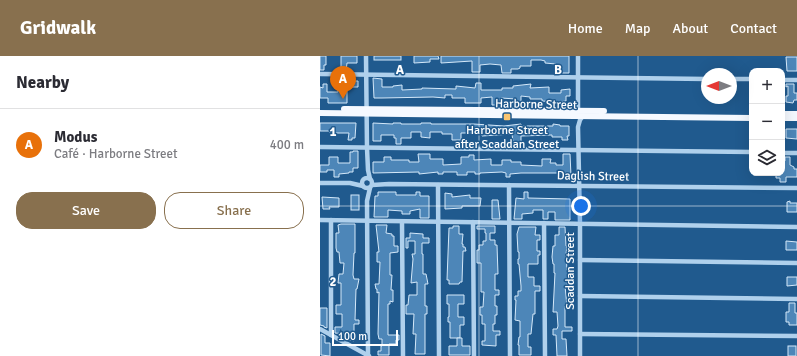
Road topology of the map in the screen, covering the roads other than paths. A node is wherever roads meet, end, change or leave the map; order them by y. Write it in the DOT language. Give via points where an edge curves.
graph roads {
  1 [pos="366,56"];
  2 [pos="578,56"];
  3 [pos="320,74"];
  4 [pos="366,75"];
  5 [pos="578,77"];
  6 [pos="701,79"];
  7 [pos="737,79"];
  8 [pos="749,79"];
  9 [pos="785,80"];
  10 [pos="797,80"];
  11 [pos="320,109"];
  12 [pos="366,111"];
  13 [pos="320,113"];
  14 [pos="581,113"];
  15 [pos="749,114"];
  16 [pos="785,114"];
  17 [pos="797,114"];
  18 [pos="749,118"];
  19 [pos="785,118"];
  20 [pos="797,118"];
  21 [pos="320,147"];
  22 [pos="367,148"];
  23 [pos="579,150"];
  24 [pos="749,152"];
  25 [pos="785,153"];
  26 [pos="797,153"];
  27 [pos="320,183"];
  28 [pos="368,183"];
  29 [pos="438,185"];
  30 [pos="509,185"];
  31 [pos="579,187"];
  32 [pos="797,188"];
  33 [pos="320,220"];
  34 [pos="331,220"];
  35 [pos="367,221"];
  36 [pos="402,222"];
  37 [pos="438,222"];
  38 [pos="473,222"];
  39 [pos="509,223"];
  40 [pos="544,223"];
  41 [pos="580,223"];
  42 [pos="797,227"];
  43 [pos="580,260"];
  44 [pos="797,263"];
  45 [pos="580,296"];
  46 [pos="797,299"];
  47 [pos="320,329"];
  48 [pos="580,334"];
  49 [pos="331,335"];
  50 [pos="797,336"];
  51 [pos="368,356"];
  52 [pos="403,356"];
  53 [pos="438,356"];
  54 [pos="474,356"];
  55 [pos="510,356"];
  56 [pos="545,356"];
  57 [pos="580,356"];
  1 -- 4 [label="street"];
  2 -- 5 [label="street"];
  3 -- 4 [label="street"];
  4 -- 5 [label="street"];
  4 -- 12 [label="street"];
  5 -- 6 [label="street"];
  5 -- 14 [label="street"];
  7 -- 8 [label="street"];
  9 -- 10 [label="street"];
  11 -- 12 [label="main road, Harborne Street"];
  12 -- 13 [label="main road, Harborne Street"];
  12 -- 14 [label="main road, Harborne Street"];
  12 -- 22 [label="street"];
  14 -- 15 [label="main road, Harborne Street"];
  14 -- 18 [label="main road, Harborne Street"];
  14 -- 23 [label="street, Scaddan Street" via="578,127"];
  16 -- 17 [label="main road"];
  19 -- 20 [label="main road"];
  21 -- 22 [label="street"];
  22 -- 23 [label="street"];
  22 -- 28 [label="street"];
  23 -- 24 [label="street"];
  23 -- 31 [label="street, Scaddan Street"];
  25 -- 26 [label="street"];
  27 -- 28 [label="street, Daglish Street"];
  28 -- 29 [label="street, Daglish Street"];
  28 -- 35 [label="street"];
  29 -- 30 [label="street, Daglish Street"];
  29 -- 37 [label="street"];
  30 -- 31 [label="street, Daglish Street"];
  30 -- 39 [label="street"];
  31 -- 32 [label="street, Daglish Street"];
  31 -- 41 [label="street, Scaddan Street"];
  33 -- 34 [label="street"];
  34 -- 35 [label="street"];
  34 -- 49 [label="street"];
  35 -- 36 [label="street"];
  35 -- 51 [label="street"];
  36 -- 37 [label="street"];
  36 -- 52 [label="street"];
  37 -- 38 [label="street"];
  37 -- 53 [label="street"];
  38 -- 39 [label="street"];
  38 -- 54 [label="street"];
  39 -- 40 [label="street"];
  39 -- 55 [label="street"];
  40 -- 41 [label="street"];
  40 -- 56 [label="street"];
  41 -- 42 [label="street"];
  41 -- 43 [label="street, Scaddan Street"];
  43 -- 44 [label="street"];
  43 -- 45 [label="street, Scaddan Street"];
  45 -- 46 [label="street"];
  45 -- 48 [label="street, Scaddan Street"];
  47 -- 49 [label="street"];
  48 -- 50 [label="street"];
  48 -- 57 [label="street, Scaddan Street"];
  49 -- 51 [label="street"];
}
